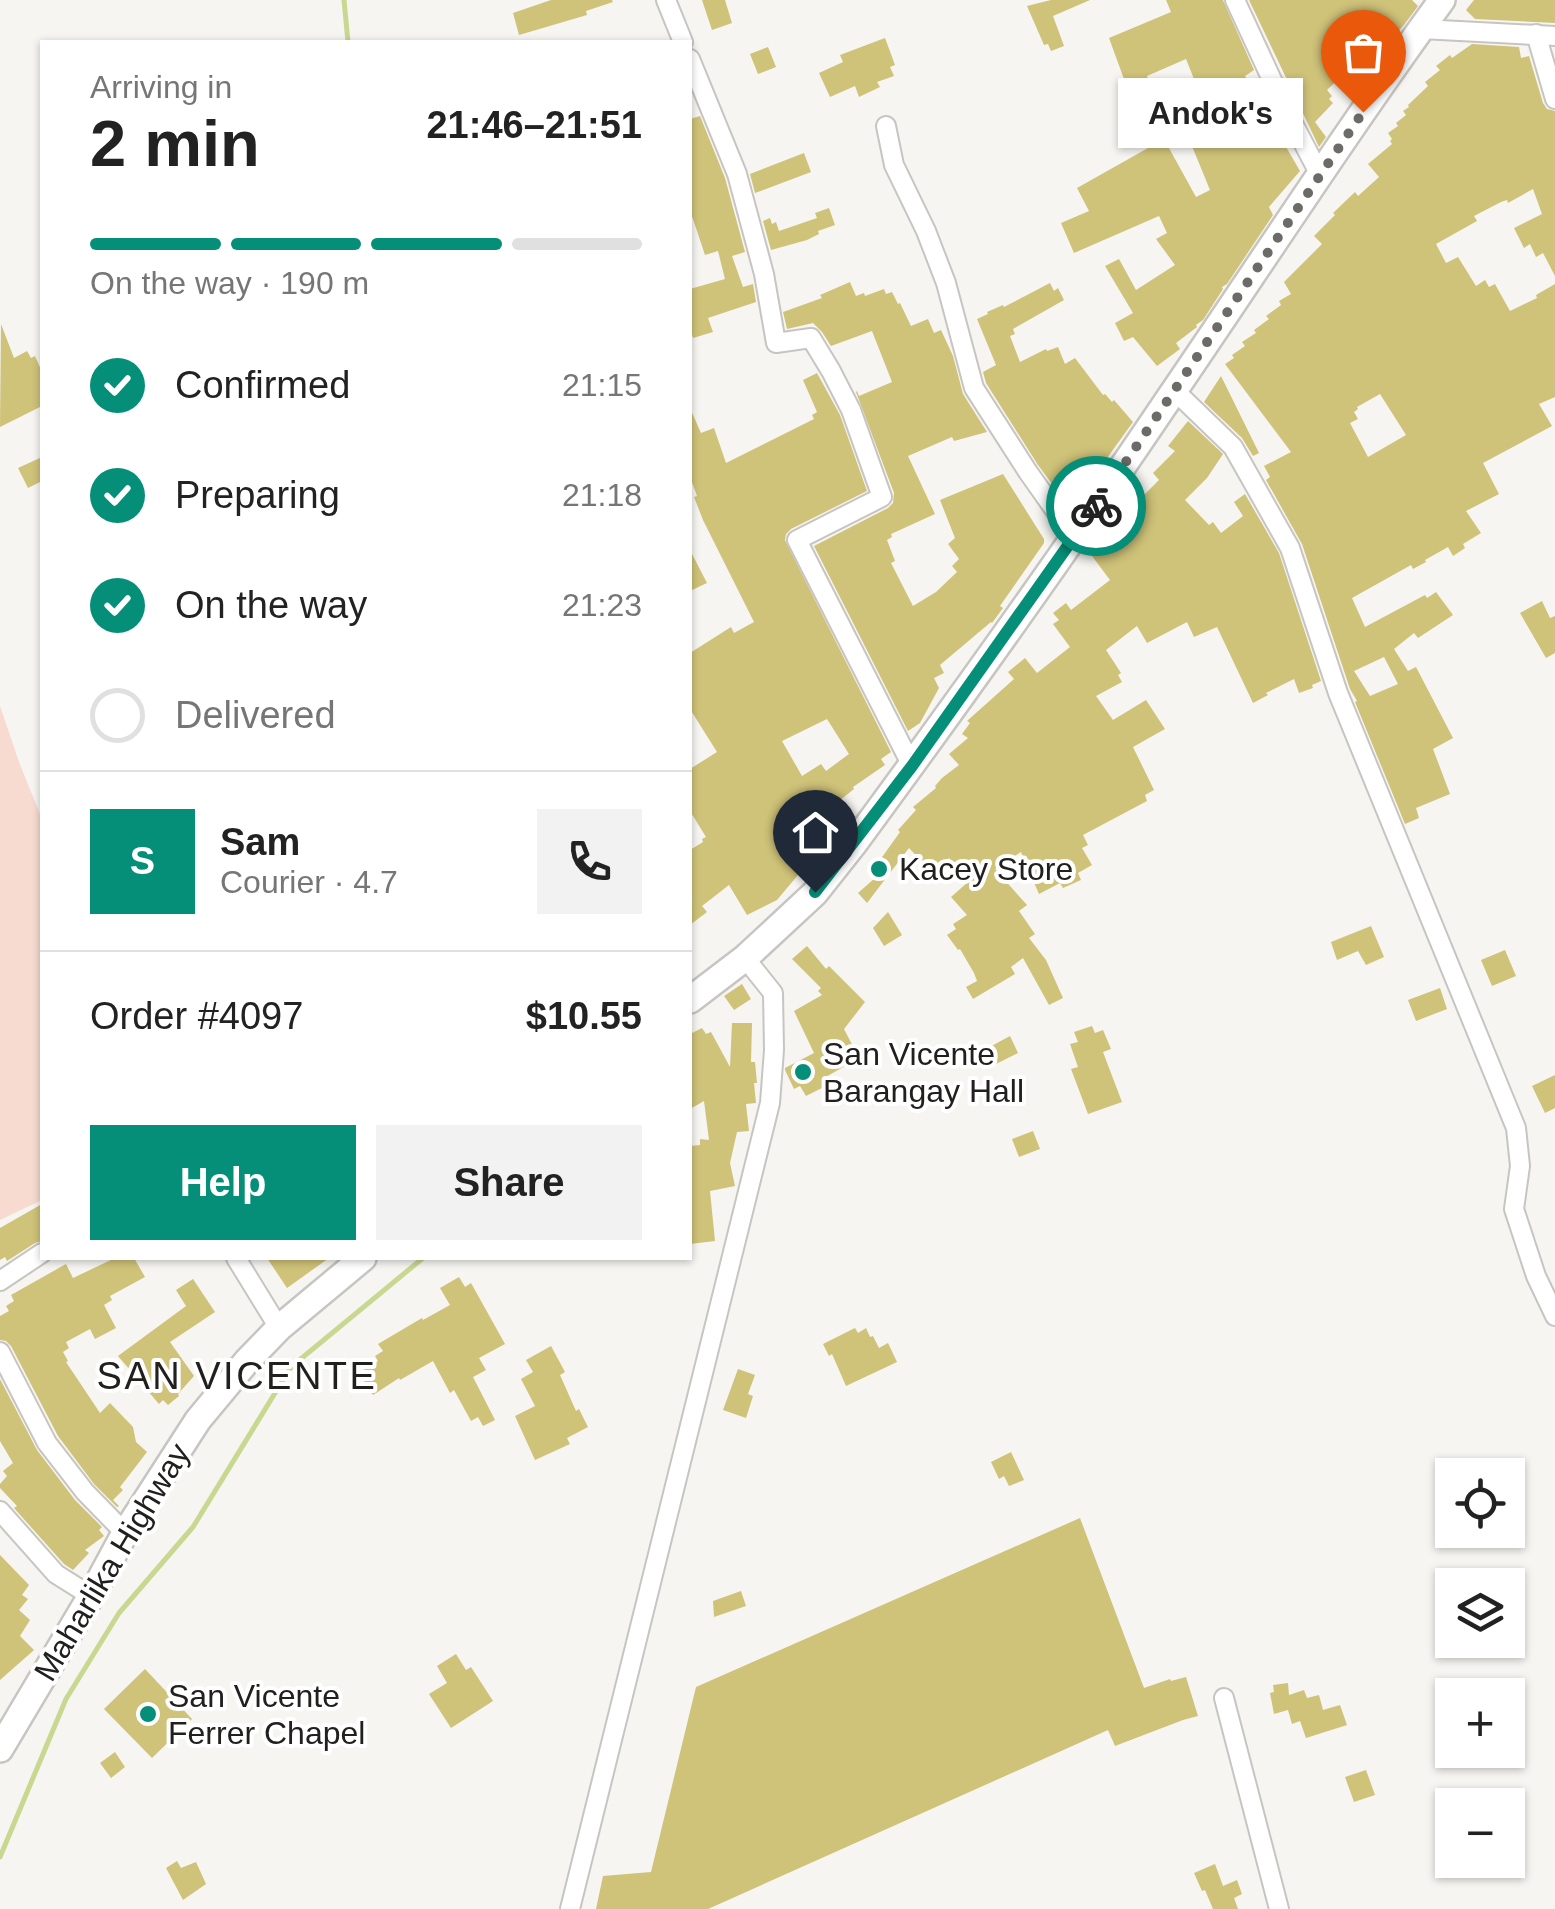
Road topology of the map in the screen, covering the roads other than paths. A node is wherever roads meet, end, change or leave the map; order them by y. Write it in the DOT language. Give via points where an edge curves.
graph roads {
  1 [pos="666,0"];
  2 [pos="1234,0"];
  3 [pos="1442,0"];
  4 [pos="1421,29"];
  5 [pos="1546,35"];
  6 [pos="682,40"];
  7 [pos="692,64"];
  8 [pos="1555,98"];
  9 [pos="886,126"];
  10 [pos="1319,173"];
  11 [pos="1175,390"];
  12 [pos="1074,537"];
  13 [pos="912,766"];
  14 [pos="744,958"];
  15 [pos="692,998"];
  16 [pos="40,1254"];
  17 [pos="237,1260"];
  18 [pos="361,1260"];
  19 [pos="0,1281"];
  20 [pos="1555,1316"];
  21 [pos="279,1328"];
  22 [pos="0,1352"];
  23 [pos="0,1511"];
  24 [pos="125,1533"];
  25 [pos="91,1596"];
  26 [pos="1224,1698"];
  27 [pos="0,1749"];
  28 [pos="570,1909"];
  29 [pos="1279,1909"];
  1 -- 6 [label="street"];
  2 -- 10 [label="street"];
  3 -- 4 [label="highway"];
  4 -- 5 [label="street"];
  4 -- 10 [label="highway"];
  5 -- 8 [label="street"];
  7 -- 13 [label="street" via="738,174 776,343 811,338 851,410 882,497 798,540"];
  9 -- 12 [label="street" via="894,166 946,283 974,388"];
  10 -- 11 [label="highway"];
  11 -- 12 [label="highway"];
  11 -- 20 [label="street" via="1233,447 1290,548 1338,693 1516,1128 1514,1209"];
  12 -- 13 [label="highway"];
  13 -- 14 [label="highway" via="815,892"];
  14 -- 15 [label="highway"];
  14 -- 28 [label="street" via="773,993 770,1103"];
  16 -- 19 [label="street"];
  17 -- 21 [label="street"];
  18 -- 21 [label="highway, Maharlika Highway"];
  21 -- 24 [label="highway, Maharlika Highway" via="198,1420"];
  22 -- 24 [label="street" via="47,1444"];
  23 -- 25 [label="street" via="56,1574"];
  24 -- 25 [label="highway, Maharlika Highway"];
  25 -- 27 [label="highway, Maharlika Highway"];
  26 -- 29 [label="street"];
}
